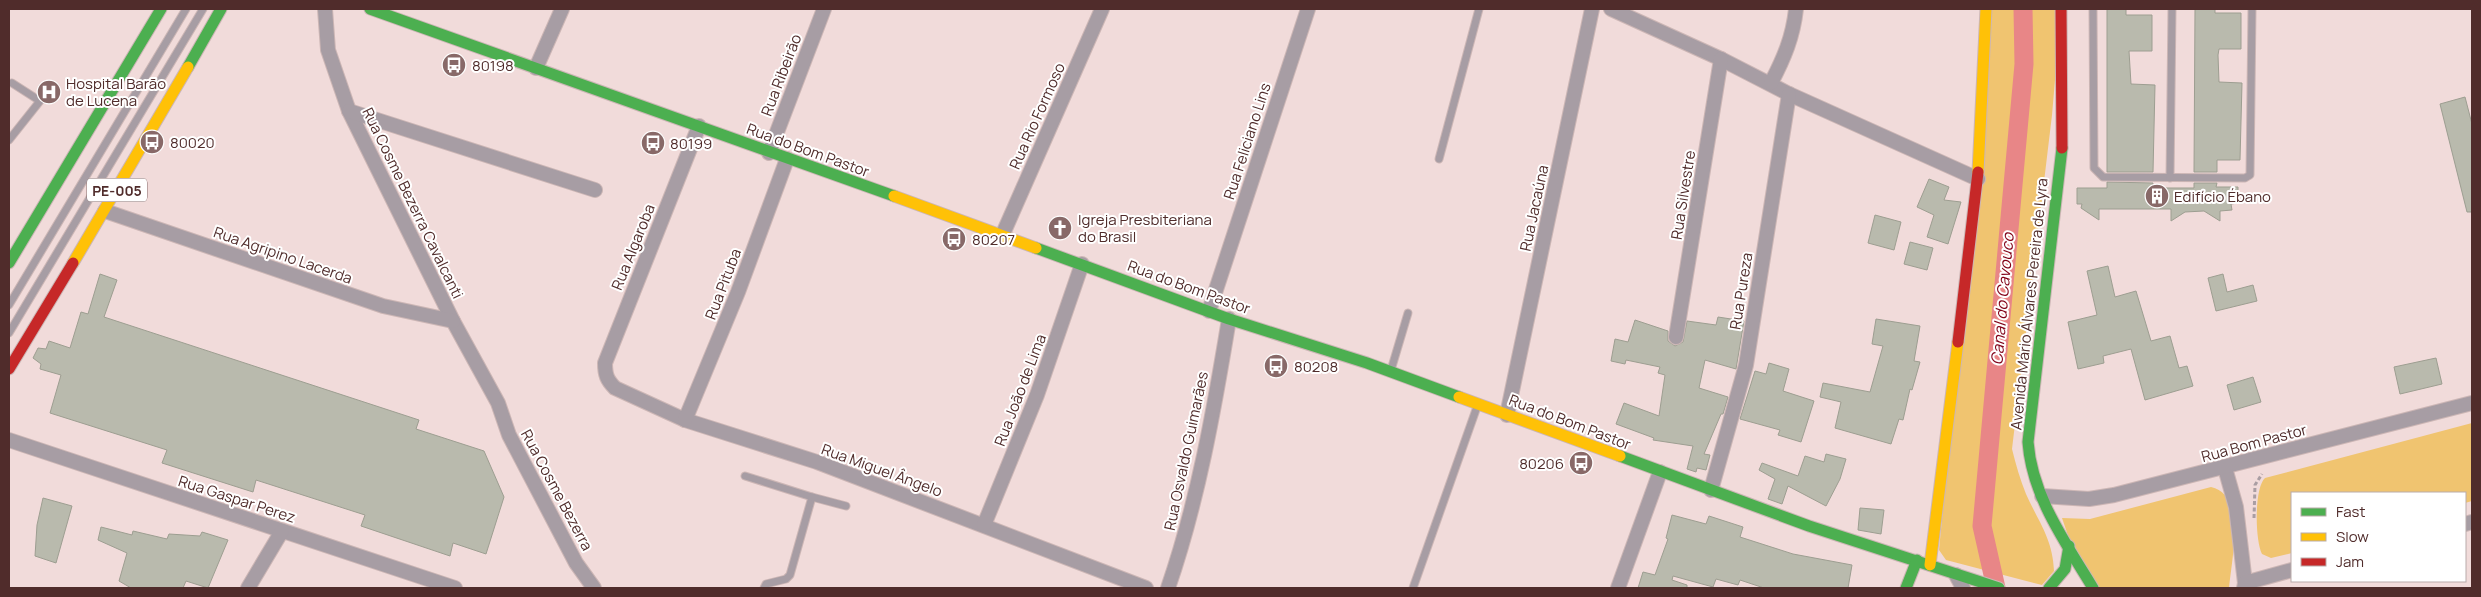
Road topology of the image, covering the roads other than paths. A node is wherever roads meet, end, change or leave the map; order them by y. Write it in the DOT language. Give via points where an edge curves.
graph roads {
  1 [pos="161,9"];
  2 [pos="186,9"];
  3 [pos="203,9"];
  4 [pos="221,9"];
  5 [pos="325,9"];
  6 [pos="370,9"];
  7 [pos="562,9"];
  8 [pos="824,9"];
  9 [pos="1102,9"];
  10 [pos="1308,9"];
  11 [pos="1480,9"];
  12 [pos="1592,9"];
  13 [pos="1610,9"];
  14 [pos="1796,9"];
  15 [pos="1986,9"];
  16 [pos="2061,9"];
  17 [pos="2092,9"];
  18 [pos="2172,9"];
  19 [pos="2252,9"];
  20 [pos="1721,59"];
  21 [pos="536,68"];
  22 [pos="1771,83"];
  23 [pos="10,84"];
  24 [pos="1790,94"];
  25 [pos="349,111"];
  26 [pos="699,126"];
  27 [pos="9,140"];
  28 [pos="768,153"];
  29 [pos="787,159"];
  30 [pos="1439,160"];
  31 [pos="2170,178"];
  32 [pos="1978,179"];
  33 [pos="596,190"];
  34 [pos="106,211"];
  35 [pos="1002,236"];
  36 [pos="10,258"];
  37 [pos="1082,264"];
  38 [pos="9,305"];
  39 [pos="1209,311"];
  40 [pos="1408,313"];
  41 [pos="1229,319"];
  42 [pos="453,321"];
  43 [pos="9,333"];
  44 [pos="1676,337"];
  45 [pos="9,369"];
  46 [pos="1390,372"];
  47 [pos="609,382"];
  48 [pos="498,403"];
  49 [pos="2472,403"];
  50 [pos="1478,404"];
  51 [pos="1507,415"];
  52 [pos="684,420"];
  53 [pos="9,440"];
  54 [pos="2224,468"];
  55 [pos="1660,472"];
  56 [pos="745,476"];
  57 [pos="1711,490"];
  58 [pos="2042,496"];
  59 [pos="812,497"];
  60 [pos="846,506"];
  61 [pos="984,525"];
  62 [pos="282,531"];
  63 [pos="2068,546"];
  64 [pos="1917,560"];
  65 [pos="1930,565"];
  66 [pos="2291,570"];
  67 [pos="1962,580"];
  68 [pos="2244,586"];
  69 [pos="248,588"];
  70 [pos="455,588"];
  71 [pos="594,588"];
  72 [pos="764,588"];
  73 [pos="1146,588"];
  74 [pos="1168,588"];
  75 [pos="1413,588"];
  76 [pos="1618,588"];
  77 [pos="1906,588"];
  78 [pos="1999,588"];
  79 [pos="2049,588"];
  80 [pos="2093,588"];
  1 -- 36 [label="street"];
  2 -- 38 [label="lane"];
  3 -- 43 [label="lane"];
  4 -- 34 [label="street, PE-005"];
  5 -- 25 [label="street, Rua Cosme Bezerra Cavalcanti" via="328,50"];
  6 -- 21 [label="street, Rua do Bom Pastor"];
  7 -- 21 [label="street"];
  8 -- 28 [label="street, Rua Ribeirão"];
  9 -- 35 [label="street, Rua Rio Formoso"];
  10 -- 39 [label="street, Rua Feliciano Lins"];
  11 -- 30 [label="lane"];
  12 -- 51 [label="street, Rua Jacaúna"];
  13 -- 20 [label="street"];
  14 -- 22 [label="street" via="1788,51"];
  15 -- 32 [label="street"];
  16 -- 58 [label="street, Avenida Mário Álvares Pereira de Lyra" via="2063,136 2029,420 2028,450"];
  17 -- 31 [label="lane" via="2094,168 2103,177"];
  18 -- 31 [label="lane"];
  19 -- 31 [label="lane" via="2250,174 2245,178"];
  20 -- 22 [label="street"];
  20 -- 44 [label="street, Rua Silvestre"];
  21 -- 26 [label="street, Rua do Bom Pastor"];
  22 -- 24 [label="street"];
  23 -- 27 [label="lane" via="40,101"];
  24 -- 32 [label="street"];
  24 -- 57 [label="street, Rua Pureza" via="1746,365"];
  25 -- 33 [label="street"];
  25 -- 42 [label="street, Rua Cosme Bezerra Cavalcanti"];
  26 -- 28 [label="street, Rua do Bom Pastor"];
  26 -- 47 [label="street, Rua Algaroba" via="605,363"];
  28 -- 29 [label="street, Rua do Bom Pastor"];
  29 -- 35 [label="street, Rua do Bom Pastor"];
  29 -- 52 [label="street, Rua Pituba" via="738,292"];
  32 -- 65 [label="street"];
  34 -- 42 [label="street, Rua Agripino Lacerda" via="382,306"];
  34 -- 45 [label="street, PE-005"];
  35 -- 37 [label="street, Rua do Bom Pastor"];
  37 -- 39 [label="street, Rua do Bom Pastor"];
  37 -- 61 [label="street, Rua João de Lima" via="1037,395"];
  39 -- 41 [label="street, Rua do Bom Pastor"];
  40 -- 46 [label="lane"];
  41 -- 46 [label="street, Rua do Bom Pastor"];
  41 -- 74 [label="street, Rua Osvaldo Guimarães" via="1211,424 1183,545"];
  42 -- 48 [label="street, Rua Cosme Bezerra Cavalcanti"];
  46 -- 50 [label="street, Rua do Bom Pastor"];
  47 -- 52 [label="street, Rua Miguel Ângelo" via="615,388"];
  48 -- 71 [label="street, Rua Cosme Bezerra" via="509,435 576,563"];
  49 -- 54 [label="street, Rua Bom Pastor"];
  50 -- 51 [label="street, Rua do Bom Pastor"];
  50 -- 75 [label="lane"];
  51 -- 55 [label="street, Rua do Bom Pastor"];
  52 -- 61 [label="street, Rua Miguel Ângelo" via="817,462"];
  53 -- 62 [label="street, Rua Gaspar Perez"];
  54 -- 58 [label="street, Rua Bom Pastor" via="2089,499"];
  54 -- 68 [label="street" via="2236,507"];
  55 -- 57 [label="street, Rua do Bom Pastor"];
  55 -- 76 [label="street"];
  56 -- 59 [label="lane"];
  57 -- 64 [label="street, Rua do Bom Pastor" via="1809,526"];
  58 -- 63 [label="street, Avenida Mário Álvares Pereira de Lyra"];
  59 -- 60 [label="lane"];
  59 -- 72 [label="lane" via="790,575 766,584"];
  61 -- 73 [label="street, Rua Miguel Ângelo"];
  62 -- 69 [label="street"];
  62 -- 70 [label="street, Rua Gaspar Perez"];
  63 -- 79 [label="street" via="2064,569"];
  63 -- 80 [label="street, Avenida Mário Álvares Pereira de Lyra"];
  64 -- 65 [label="street, Rua do Bom Pastor"];
  64 -- 77 [label="street"];
  65 -- 67 [label="street, Rua do Bom Pastor"];
  66 -- 68 [label="street"];
  67 -- 78 [label="street, Rua do Bom Pastor"];
}
